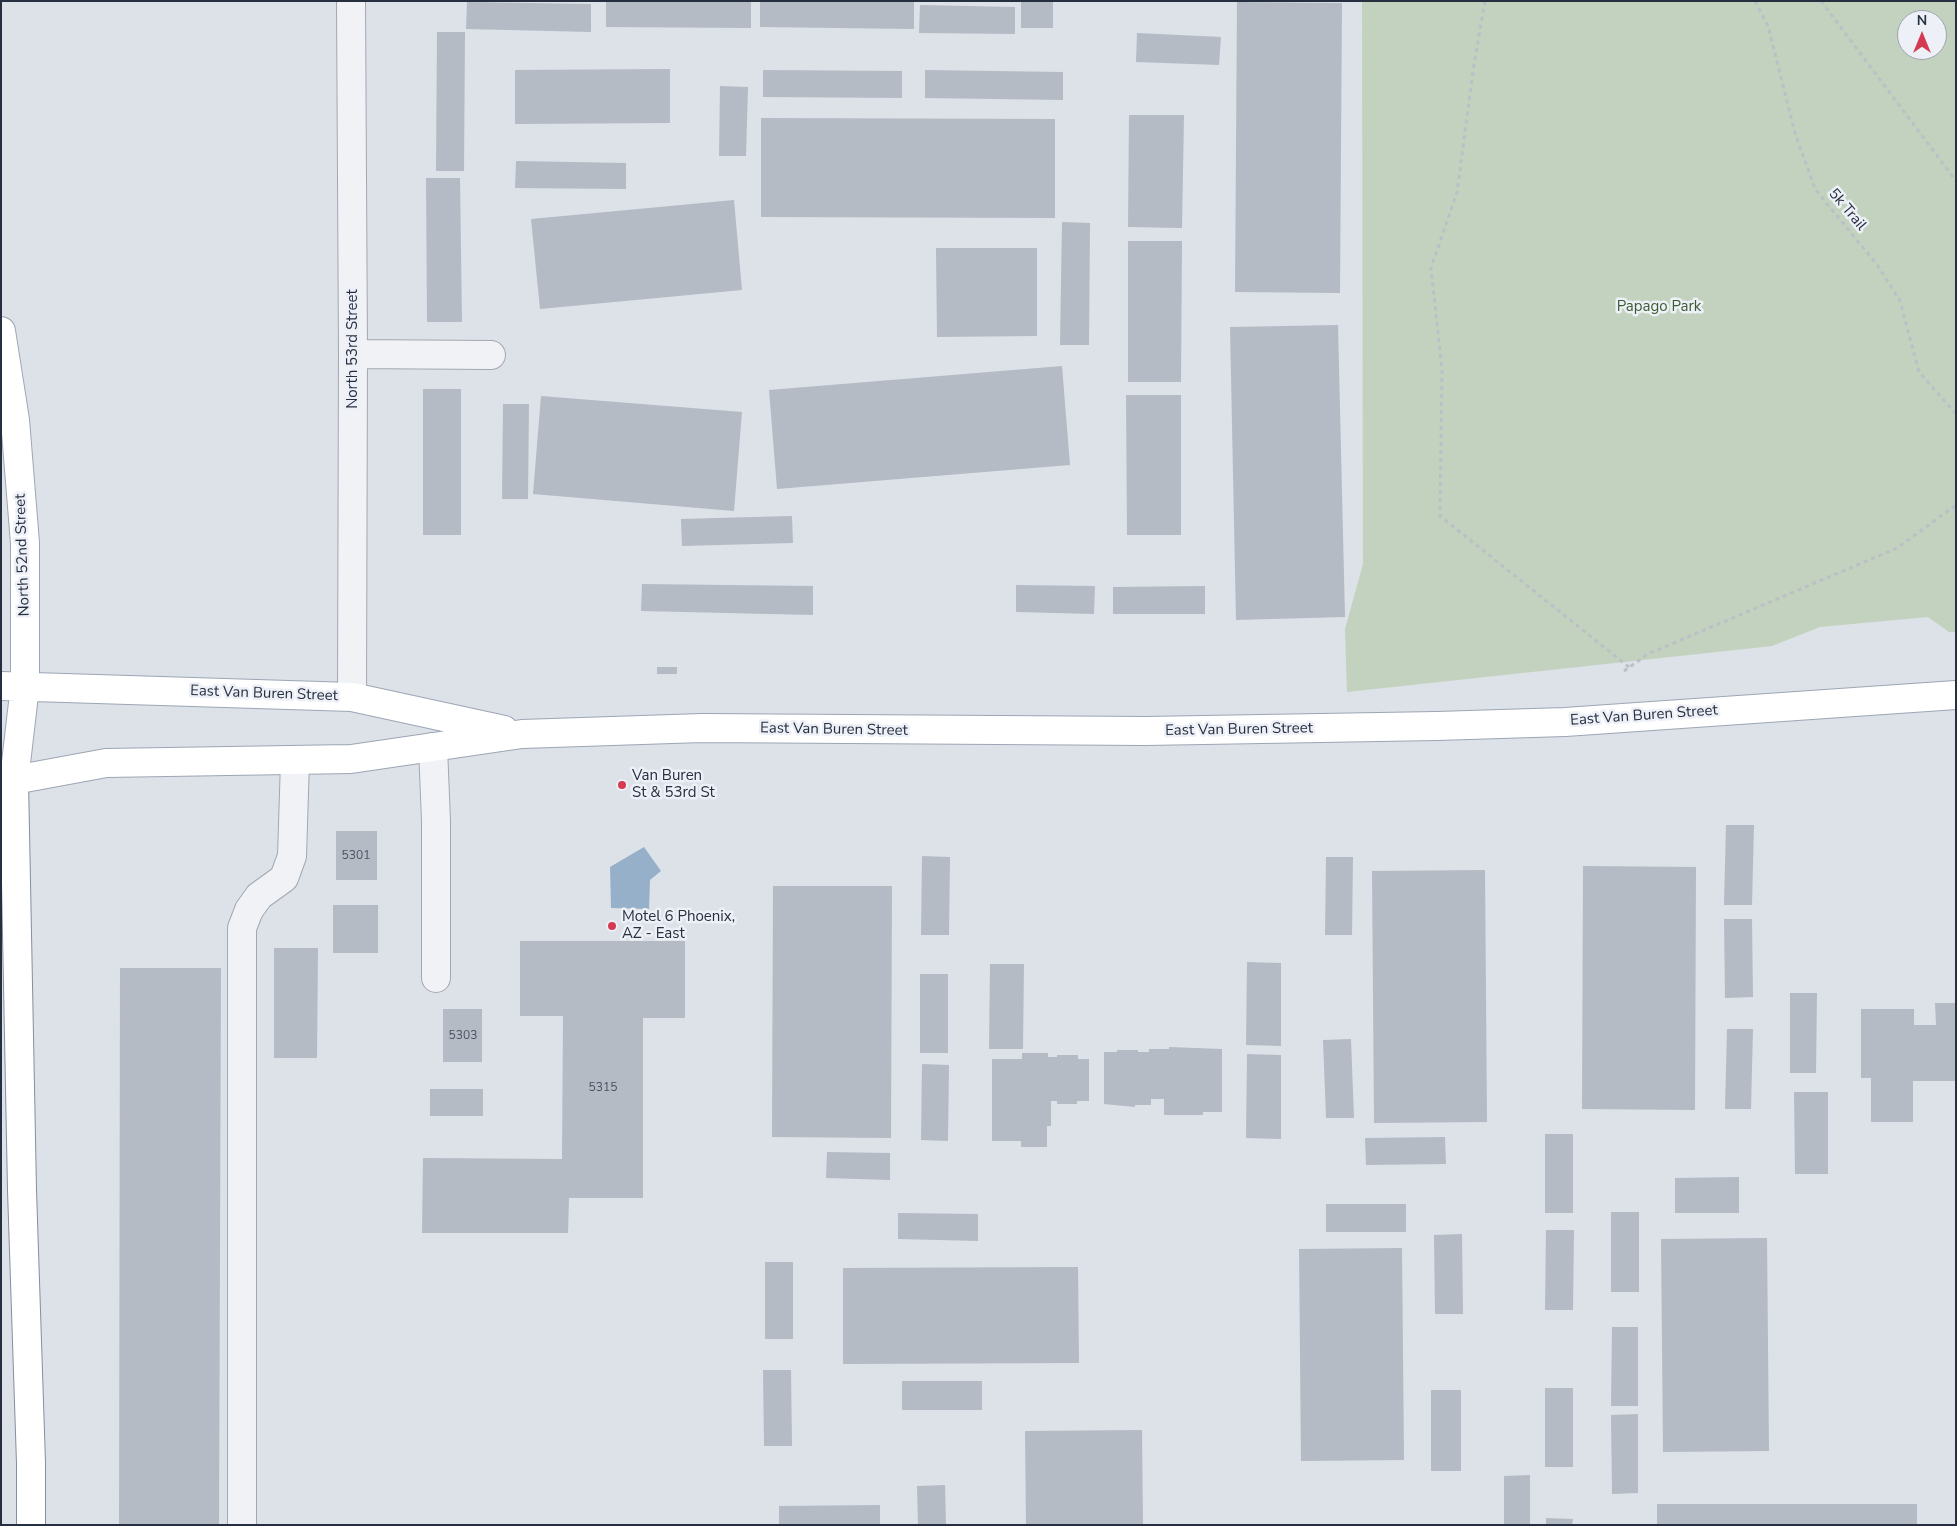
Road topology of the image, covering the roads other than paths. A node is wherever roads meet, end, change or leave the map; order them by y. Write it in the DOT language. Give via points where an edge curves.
graph roads {
  1 [pos="351,1"];
  2 [pos="1,331"];
  3 [pos="353,354"];
  4 [pos="491,355"];
  5 [pos="13,686"];
  6 [pos="1956,694"];
  7 [pos="352,697"];
  8 [pos="522,734"];
  9 [pos="432,747"];
  10 [pos="295,760"];
  11 [pos="8,780"];
  12 [pos="436,978"];
  13 [pos="31,1525"];
  14 [pos="242,1525"];
  1 -- 3 [label="street, North 53rd Street"];
  2 -- 5 [label="main road, North 52nd Street" via="15,420 25,543"];
  3 -- 4 [label="street"];
  3 -- 7 [label="street, North 53rd Street"];
  5 -- 7 [label="main road, East Van Buren Street"];
  5 -- 11 [label="main road, North 52nd Street"];
  6 -- 8 [label="main road, East Van Buren Street" via="1565,722 1447,726 1145,731 702,728"];
  7 -- 8 [label="main road, East Van Buren Street"];
  8 -- 9 [label="main road, East Van Buren Street"];
  9 -- 10 [label="main road, East Van Buren Street" via="350,759"];
  9 -- 12 [label="street" via="436,821"];
  10 -- 11 [label="main road, East Van Buren Street" via="106,763"];
  10 -- 14 [label="street" via="292,856 284,878 259,896 242,928"];
  11 -- 13 [label="main road, North 52nd Street"];
}
